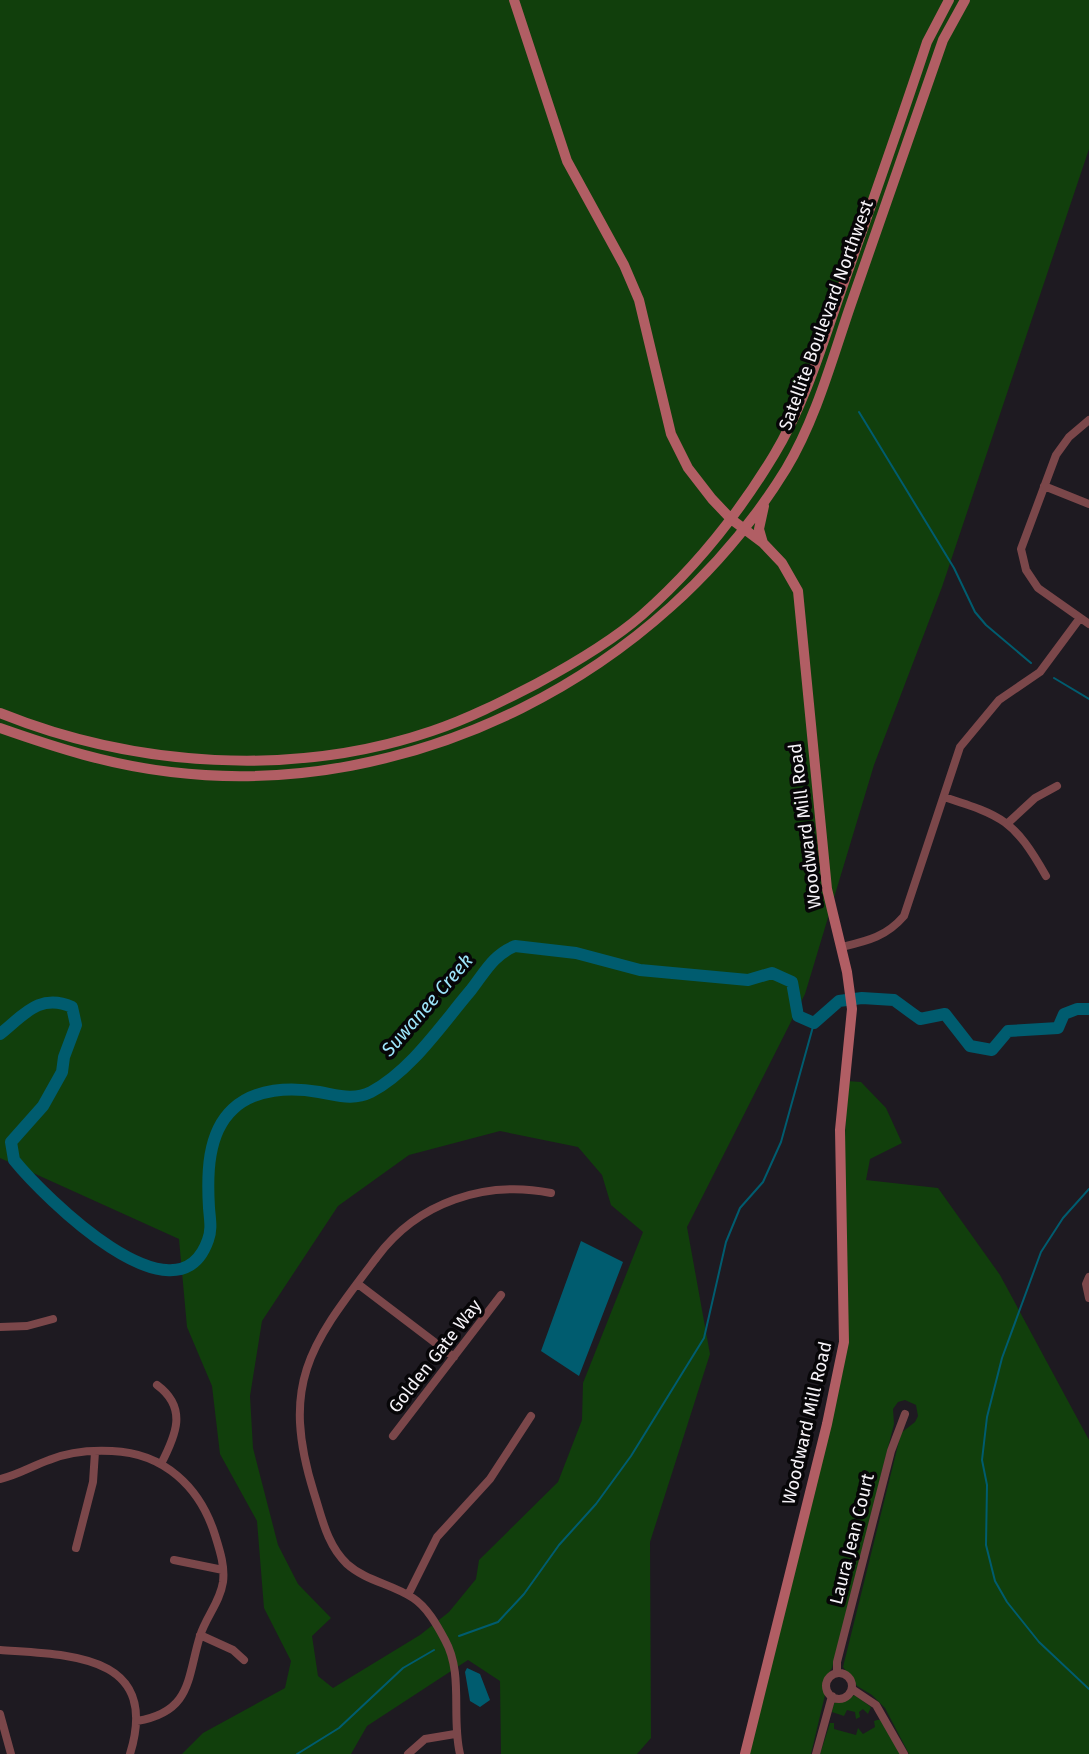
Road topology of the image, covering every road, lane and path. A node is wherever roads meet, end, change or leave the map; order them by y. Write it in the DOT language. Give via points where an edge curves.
graph roads {
  1 [pos="514,0"];
  2 [pos="947,0"];
  3 [pos="965,0"];
  4 [pos="1089,420"];
  5 [pos="753,486"];
  6 [pos="1044,486"];
  7 [pos="769,492"];
  8 [pos="712,499"];
  9 [pos="1089,504"];
  10 [pos="731,519"];
  11 [pos="743,528"];
  12 [pos="710,542"];
  13 [pos="763,543"];
  14 [pos="696,582"];
  15 [pos="1080,618"];
  16 [pos="1089,624"];
  17 [pos="0,713"];
  18 [pos="0,728"];
  19 [pos="1057,786"];
  20 [pos="944,797"];
  21 [pos="1009,822"];
  22 [pos="1046,876"];
  23 [pos="842,947"];
  24 [pos="551,1193"];
  25 [pos="1089,1277"];
  26 [pos="358,1284"];
  27 [pos="501,1295"];
  28 [pos="1089,1298"];
  29 [pos="53,1319"];
  30 [pos="0,1327"];
  31 [pos="454,1357"];
  32 [pos="157,1385"];
  33 [pos="905,1414"];
  34 [pos="531,1416"];
  35 [pos="393,1436"];
  36 [pos="95,1452"];
  37 [pos="161,1464"];
  38 [pos="0,1479"];
  39 [pos="76,1548"];
  40 [pos="174,1560"];
  41 [pos="223,1570"];
  42 [pos="408,1595"];
  43 [pos="200,1635"];
  44 [pos="0,1650"];
  45 [pos="244,1660"];
  46 [pos="838,1673"];
  47 [pos="852,1689"];
  48 [pos="832,1696"];
  49 [pos="0,1714"];
  50 [pos="137,1721"];
  51 [pos="455,1734"];
  52 [pos="11,1754"];
  53 [pos="130,1754"];
  54 [pos="408,1754"];
  55 [pos="460,1754"];
  56 [pos="745,1754"];
  57 [pos="816,1754"];
  58 [pos="904,1754"];
  1 -- 8 [label="main road, Woodward Mill Road" via="567,160 639,300 671,433 688,468"];
  2 -- 5 [label="main road, Satellite Boulevard Northwest" via="927,41 804,397"];
  3 -- 7 [label="main road, Satellite Boulevard Northwest" via="943,40 814,409 786,468"];
  4 -- 6 [label="street" via="1056,455"];
  5 -- 8 [label="main road" via="728,506"];
  5 -- 10 [label="main road, Satellite Boulevard Northwest"];
  6 -- 9 [label="street"];
  6 -- 15 [label="street" via="1021,549 1026,570 1038,588"];
  7 -- 11 [label="main road, Satellite Boulevard Northwest"];
  7 -- 13 [label="main road" via="760,515"];
  8 -- 10 [label="main road, Woodward Mill Road"];
  8 -- 12 [label="main road" via="718,522"];
  10 -- 11 [label="main road, Woodward Mill Road"];
  10 -- 12 [label="main road, Satellite Boulevard Northwest"];
  11 -- 13 [label="main road, Woodward Mill Road"];
  11 -- 14 [label="main road, Satellite Boulevard Northwest"];
  12 -- 17 [label="main road, Satellite Boulevard Northwest" via="642,615 577,662 500,703 431,732 328,756 217,761 123,750 47,732"];
  13 -- 14 [label="main road" via="749,540 738,544"];
  13 -- 23 [label="main road, Woodward Mill Road" via="782,563 798,591 827,890"];
  14 -- 18 [label="main road, Satellite Boulevard Northwest" via="653,623 585,674 515,713 437,744 350,766 261,776 173,772 85,758"];
  15 -- 16 [label="street"];
  15 -- 20 [label="street" via="1040,672 999,700 977,723 960,747"];
  19 -- 21 [label="street" via="1035,798"];
  20 -- 21 [label="street"];
  20 -- 23 [label="street" via="904,916 878,938"];
  21 -- 22 [label="street"];
  23 -- 56 [label="main road, Woodward Mill Road" via="852,1009 840,1130 843,1356"];
  24 -- 26 [label="street" via="492,1190 435,1207 397,1234"];
  25 -- 28 [label="street"];
  26 -- 31 [label="street"];
  26 -- 42 [label="street" via="327,1323 308,1361 299,1405 301,1450 337,1552 359,1573"];
  27 -- 31 [label="street, Golden Gate Way"];
  29 -- 30 [label="street"];
  31 -- 35 [label="street, Golden Gate Way"];
  32 -- 37 [label="street" via="173,1401 178,1421"];
  33 -- 46 [label="street, Laura Jean Court" via="886,1470"];
  34 -- 42 [label="street" via="494,1474 437,1537"];
  36 -- 37 [label="street" via="129,1453"];
  36 -- 38 [label="street" via="55,1458"];
  36 -- 39 [label="street" via="93,1482"];
  37 -- 41 [label="street" via="182,1479 201,1502"];
  40 -- 41 [label="street"];
  41 -- 43 [label="street" via="219,1595"];
  42 -- 51 [label="street" via="424,1608 452,1657"];
  43 -- 45 [label="street"];
  43 -- 50 [label="street" via="184,1694 163,1712"];
  44 -- 50 [label="street" via="75,1655 100,1663 125,1686"];
  46 -- 47 [label="street" via="848,1676"];
  46 -- 48 [label="street, Laura Jean Court" via="827,1682"];
  47 -- 48 [label="street" via="845,1697"];
  47 -- 58 [label="street" via="876,1705"];
  48 -- 57 [label="street, Laura Jean Court"];
  49 -- 52 [label="street"];
  50 -- 53 [label="street"];
  51 -- 54 [label="street" via="425,1738"];
  51 -- 55 [label="street"];
}
